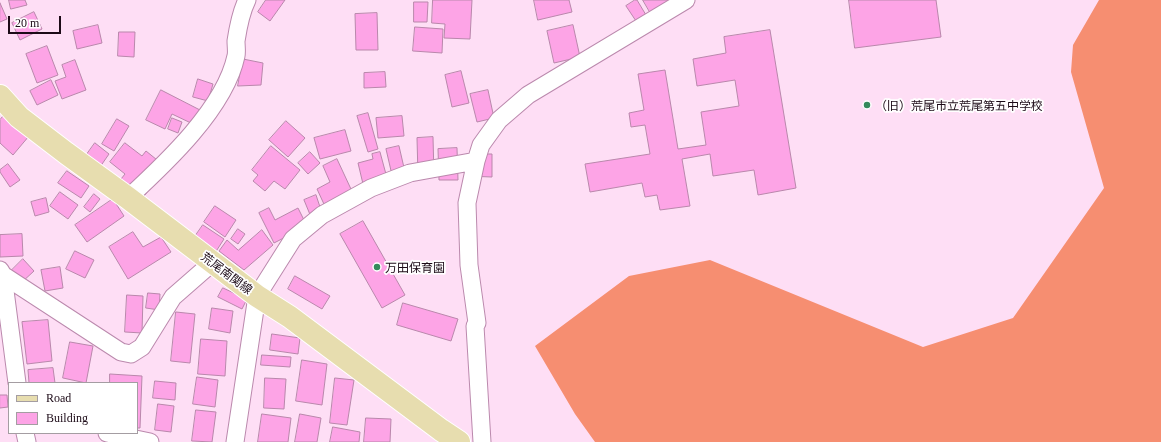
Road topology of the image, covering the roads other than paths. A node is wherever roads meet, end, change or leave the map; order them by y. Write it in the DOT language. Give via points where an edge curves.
graph roads {
  1 [pos="247,0"];
  2 [pos="686,0"];
  3 [pos="0,96"];
  4 [pos="476,161"];
  5 [pos="128,198"];
  6 [pos="213,262"];
  7 [pos="1,273"];
  8 [pos="257,296"];
  9 [pos="17,382"];
  10 [pos="112,434"];
  11 [pos="150,442"];
  12 [pos="235,442"];
  13 [pos="459,442"];
  14 [pos="482,442"];
  1 -- 5 [label="street" via="243,7 236,42 237,56 225,86 204,119 162,166"];
  2 -- 4 [label="street" via="528,95 499,120 481,145"];
  3 -- 5 [label="main road, 荒尾南関線" via="19,117"];
  4 -- 8 [label="street" via="410,173 371,188 322,215 293,239"];
  4 -- 14 [label="street" via="467,204 469,265 478,323 475,326"];
  5 -- 6 [label="main road, 荒尾南関線"];
  6 -- 7 [label="street" via="173,297 142,347 131,354 120,352"];
  6 -- 8 [label="main road, 荒尾南関線"];
  7 -- 9 [label="street"];
  8 -- 12 [label="street"];
  8 -- 13 [label="main road, 荒尾南関線" via="290,317"];
  10 -- 11 [label="street"];
}
